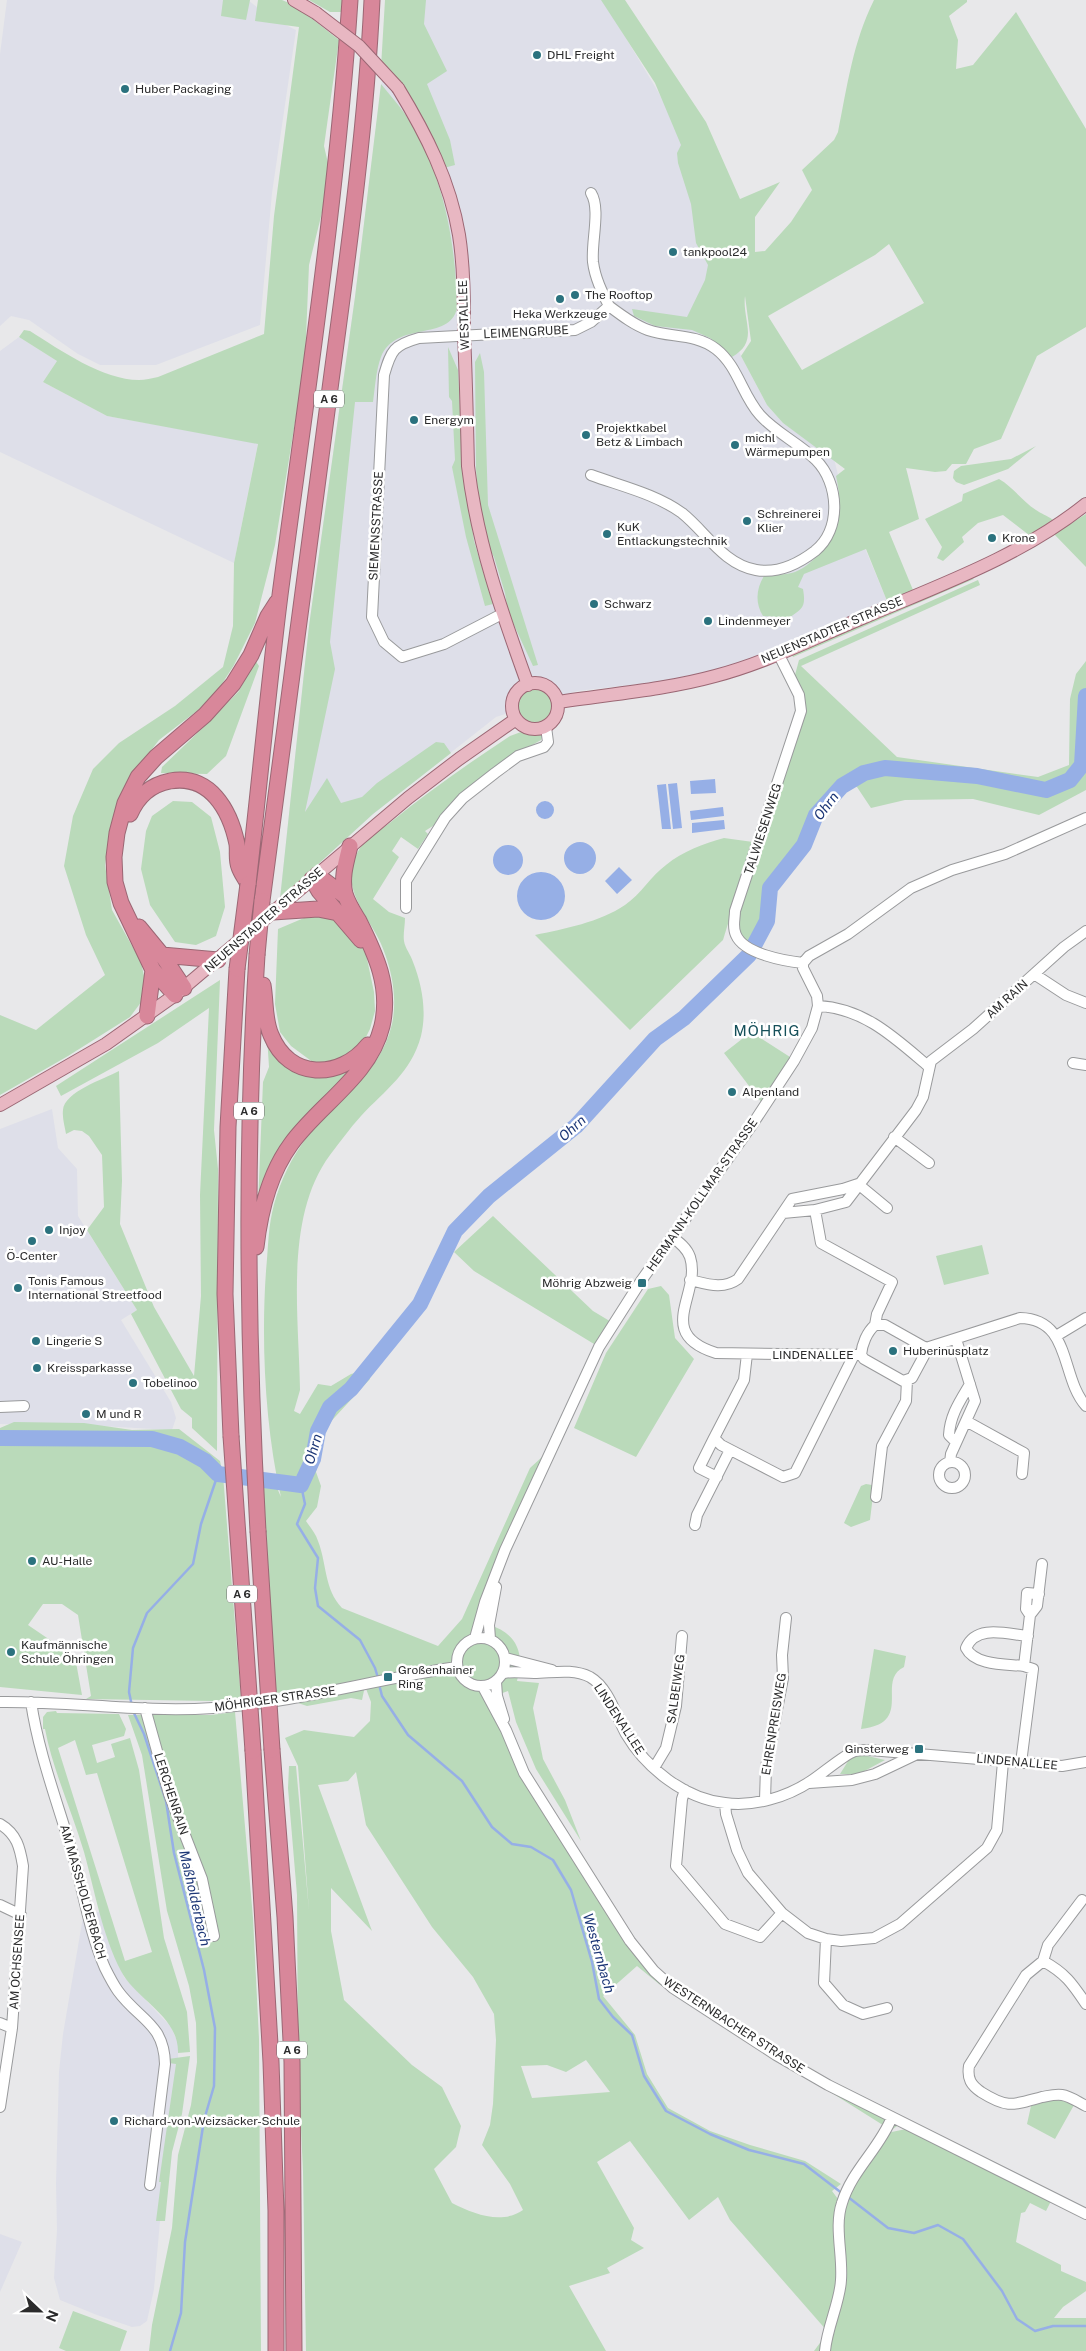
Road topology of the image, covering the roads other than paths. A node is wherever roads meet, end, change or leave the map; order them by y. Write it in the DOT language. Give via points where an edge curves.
graph roads {
  1 [pos="294,0"];
  2 [pos="350,0"];
  3 [pos="372,0"];
  4 [pos="591,193"];
  5 [pos="609,306"];
  6 [pos="464,335"];
  7 [pos="591,475"];
  8 [pos="1086,504"];
  9 [pos="280,596"];
  10 [pos="502,614"];
  11 [pos="778,653"];
  12 [pos="528,685"];
  13 [pos="558,702"];
  14 [pos="516,719"];
  15 [pos="546,727"];
  16 [pos="1086,818"];
  17 [pos="350,846"];
  18 [pos="314,877"];
  19 [pos="248,884"];
  20 [pos="346,896"];
  21 [pos="406,908"];
  22 [pos="273,912"];
  23 [pos="338,912"];
  24 [pos="1086,931"];
  25 [pos="162,955"];
  26 [pos="257,955"];
  27 [pos="218,960"];
  28 [pos="803,963"];
  29 [pos="152,970"];
  30 [pos="1034,974"];
  31 [pos="179,992"];
  32 [pos="1086,1003"];
  33 [pos="818,1006"];
  34 [pos="147,1016"];
  35 [pos="1073,1063"];
  36 [pos="1086,1065"];
  37 [pos="928,1066"];
  38 [pos="0,1105"];
  39 [pos="894,1137"];
  40 [pos="929,1163"];
  41 [pos="858,1184"];
  42 [pos="887,1208"];
  43 [pos="815,1210"];
  44 [pos="783,1213"];
  45 [pos="672,1236"];
  46 [pos="247,1267"];
  47 [pos="690,1280"];
  48 [pos="1086,1318"];
  49 [pos="875,1325"];
  50 [pos="1056,1336"];
  51 [pos="956,1340"];
  52 [pos="926,1348"];
  53 [pos="747,1354"];
  54 [pos="857,1355"];
  55 [pos="908,1380"];
  56 [pos="970,1384"];
  57 [pos="24,1406"];
  58 [pos="1086,1406"];
  59 [pos="0,1407"];
  60 [pos="966,1421"];
  61 [pos="714,1438"];
  62 [pos="956,1442"];
  63 [pos="730,1450"];
  64 [pos="950,1462"];
  65 [pos="1022,1474"];
  66 [pos="716,1477"];
  67 [pos="876,1497"];
  68 [pos="695,1525"];
  69 [pos="501,1562"];
  70 [pos="1042,1564"];
  71 [pos="786,1618"];
  72 [pos="682,1636"];
  73 [pos="1028,1636"];
  74 [pos="475,1638"];
  75 [pos="490,1639"];
  76 [pos="505,1658"];
  77 [pos="1024,1666"];
  78 [pos="457,1667"];
  79 [pos="555,1671"];
  80 [pos="504,1672"];
  81 [pos="496,1682"];
  82 [pos="483,1687"];
  83 [pos="0,1702"];
  84 [pos="31,1702"];
  85 [pos="145,1708"];
  86 [pos="506,1730"];
  87 [pos="918,1754"];
  88 [pos="1003,1762"];
  89 [pos="1086,1762"];
  90 [pos="1021,1763"];
  91 [pos="654,1768"];
  92 [pos="809,1783"];
  93 [pos="685,1790"];
  94 [pos="765,1800"];
  95 [pos="725,1803"];
  96 [pos="0,1824"];
  97 [pos="1082,1900"];
  98 [pos="0,1905"];
  99 [pos="782,1913"];
  100 [pos="21,1915"];
  101 [pos="214,1936"];
  102 [pos="826,1939"];
  103 [pos="1043,1961"];
  104 [pos="1086,2004"];
  105 [pos="887,2008"];
  106 [pos="0,2023"];
  107 [pos="12,2028"];
  108 [pos="1086,2106"];
  109 [pos="0,2107"];
  110 [pos="892,2117"];
  111 [pos="150,2185"];
  112 [pos="1086,2214"];
  113 [pos="276,2351"];
  114 [pos="294,2351"];
  115 [pos="825,2351"];
  1 -- 6 [label="main road, WESTALLEE, bridge" via="360,46 398,88 422,128 448,192 459,234"];
  2 -- 9 [label="highway, A 6" via="322,285"];
  3 -- 26 [label="highway, A 6, bridge" via="344,290 290,680"];
  4 -- 5 [label="street" via="596,202 593,263"];
  5 -- 6 [label="street, LEIMENGRUBE" via="576,330"];
  5 -- 7 [label="street" via="647,330 690,336 716,349 730,363 758,413 816,460 826,473 835,501 834,517 828,536 802,561 779,570 757,570 728,558 681,513 656,499"];
  6 -- 10 [label="main road, WESTALLEE" via="471,494 479,536"];
  6 -- 10 [label="street, SIEMENSSTRASSE" via="405,342 396,347 389,357 384,375 372,617 384,642 402,658 444,644"];
  8 -- 11 [label="main road, NEUENSTADTER STRASSE" via="1018,549"];
  9 -- 19 [label="highway, A 6"];
  9 -- 29 [label="highway" via="252,655 233,684 205,716 156,756 138,777 125,803 114,857 116,882 121,904"];
  10 -- 12 [label="main road, WESTALLEE"];
  11 -- 13 [label="main road, NEUENSTADTER STRASSE" via="716,676 678,685"];
  11 -- 28 [label="street, TALWIESENWEG" via="799,695 801,711 735,911 734,928 740,942 767,957"];
  12 -- 13 [label="main road" via="548,688"];
  12 -- 14 [label="main road" via="514,699"];
  13 -- 15 [label="main road" via="555,718"];
  14 -- 15 [label="main road" via="530,729"];
  14 -- 17 [label="main road, NEUENSTADTER STRASSE" via="459,758"];
  15 -- 21 [label="street" via="548,742 544,747 518,756 463,798 445,818 406,881"];
  16 -- 28 [label="street" via="1006,854 952,870 910,888"];
  17 -- 18 [label="main road, NEUENSTADTER STRASSE"];
  17 -- 20 [label="highway" via="344,870"];
  18 -- 20 [label="highway"];
  18 -- 22 [label="main road, NEUENSTADTER STRASSE"];
  18 -- 23 [label="highway" via="319,891"];
  19 -- 25 [label="highway" via="238,866 238,847 227,810 214,793 178,780 162,783 144,793 134,807 123,835 120,858 122,882 134,919"];
  19 -- 113 [label="highway, A 6, bridge" via="237,969 228,1127 225,1294 231,1436 272,2062"];
  20 -- 46 [label="highway" via="380,965 385,1008 382,1028 361,1070 290,1145 264,1201 256,1248"];
  22 -- 23 [label="highway" via="318,909"];
  22 -- 27 [label="main road, NEUENSTADTER STRASSE"];
  23 -- 26 [label="highway" via="368,951 379,987 377,1025 369,1043 350,1063 340,1068 315,1071 289,1060 271,1036"];
  24 -- 30 [label="street, AM RAIN"];
  25 -- 27 [label="highway"];
  25 -- 31 [label="highway"];
  26 -- 46 [label="highway, A 6" via="250,1061"];
  27 -- 31 [label="main road, NEUENSTADTER STRASSE"];
  28 -- 33 [label="street"];
  29 -- 31 [label="highway"];
  29 -- 34 [label="highway"];
  30 -- 32 [label="street"];
  30 -- 37 [label="street, AM RAIN" via="973,1029 936,1055"];
  31 -- 34 [label="main road, NEUENSTADTER STRASSE"];
  33 -- 37 [label="street" via="844,1010 872,1021"];
  33 -- 45 [label="street, HERMANN-KOLLMAR-STRASSE" via="812,1028 794,1061 740,1143"];
  34 -- 38 [label="main road, NEUENSTADTER STRASSE" via="106,1044"];
  35 -- 36 [label="street"];
  37 -- 39 [label="street" via="923,1097"];
  39 -- 40 [label="street"];
  39 -- 41 [label="street"];
  41 -- 42 [label="street"];
  41 -- 43 [label="street" via="846,1202"];
  41 -- 44 [label="street" via="792,1199"];
  43 -- 44 [label="street"];
  43 -- 49 [label="street" via="821,1242 892,1282"];
  44 -- 47 [label="street" via="738,1279 729,1285"];
  45 -- 47 [label="street, LINDENALLEE" via="690,1257"];
  45 -- 69 [label="street, HERMANN-KOLLMAR-STRASSE" via="599,1347"];
  46 -- 114 [label="highway, A 6, bridge" via="252,1434 292,2062"];
  47 -- 53 [label="street, LINDENALLEE" via="683,1320 689,1337 704,1350"];
  48 -- 50 [label="street"];
  49 -- 52 [label="street" via="885,1325"];
  49 -- 54 [label="street"];
  50 -- 51 [label="street" via="1039,1321 1020,1318"];
  50 -- 58 [label="street" via="1078,1396"];
  51 -- 52 [label="street"];
  51 -- 56 [label="street"];
  52 -- 55 [label="street" via="912,1378"];
  53 -- 54 [label="street, LINDENALLEE"];
  53 -- 61 [label="street" via="744,1380"];
  54 -- 55 [label="street, LINDENALLEE" via="904,1381"];
  54 -- 63 [label="street" via="795,1473 783,1476"];
  55 -- 67 [label="street" via="906,1401 882,1446"];
  56 -- 60 [label="street" via="975,1401"];
  56 -- 62 [label="street" via="950,1423 948,1435"];
  57 -- 59 [label="street"];
  60 -- 62 [label="street"];
  60 -- 65 [label="street" via="1024,1453"];
  61 -- 63 [label="street"];
  61 -- 66 [label="street" via="699,1468"];
  62 -- 64 [label="street"];
  63 -- 66 [label="street"];
  66 -- 68 [label="street"];
  69 -- 74 [label="street, HERMANN-KOLLMAR-STRASSE"];
  69 -- 75 [label="street" via="489,1626"];
  70 -- 73 [label="street" via="1037,1606 1030,1615"];
  71 -- 94 [label="street, EHRENPREISWEG" via="783,1678 766,1767"];
  72 -- 91 [label="street, SALBEIWEG" via="676,1706 666,1748"];
  73 -- 77 [label="street"];
  73 -- 77 [label="street" via="992,1632 977,1634 966,1648 977,1659"];
  74 -- 75 [label="street"];
  74 -- 78 [label="street" via="459,1652"];
  75 -- 76 [label="street" via="502,1650"];
  76 -- 79 [label="street"];
  76 -- 80 [label="street"];
  77 -- 90 [label="street" via="1033,1669"];
  78 -- 82 [label="street" via="463,1680"];
  78 -- 85 [label="street, MÖHRIGER STRASSE" via="245,1705 211,1709"];
  79 -- 80 [label="street, LINDENALLEE"];
  79 -- 91 [label="street, LINDENALLEE" via="580,1674 599,1685 627,1734"];
  80 -- 81 [label="street"];
  81 -- 82 [label="street"];
  81 -- 86 [label="street"];
  82 -- 86 [label="street, WESTERNBACHER STRASSE"];
  83 -- 84 [label="street, MÖHRIGER STRASSE"];
  84 -- 85 [label="street, MÖHRIGER STRASSE"];
  84 -- 111 [label="street, AM MASSHOLDERBACH" via="36,1733 104,1966 119,1992 152,2024 165,2050"];
  85 -- 101 [label="street, LERCHENRAIN" via="169,1794 202,1879"];
  86 -- 110 [label="street, WESTERNBACHER STRASSE" via="524,1773 572,1852 654,1972 673,1988 776,2055"];
  87 -- 88 [label="street, LINDENALLEE"];
  87 -- 92 [label="street, LINDENALLEE" via="875,1774 852,1780"];
  87 -- 92 [label="street, LINDENALLEE" via="854,1751"];
  88 -- 90 [label="street, LINDENALLEE"];
  88 -- 102 [label="street" via="997,1830 987,1848 900,1924 874,1938"];
  89 -- 90 [label="street, LINDENALLEE" via="1062,1766"];
  91 -- 93 [label="street, LINDENALLEE"];
  92 -- 94 [label="street, LINDENALLEE"];
  93 -- 95 [label="street, LINDENALLEE"];
  93 -- 99 [label="street" via="676,1866 725,1924 760,1937"];
  94 -- 95 [label="street, LINDENALLEE"];
  95 -- 99 [label="street" via="737,1850 748,1873"];
  96 -- 100 [label="street, AM OCHSENSEE" via="20,1844 23,1866"];
  97 -- 103 [label="street" via="1048,1945"];
  98 -- 100 [label="street"];
  99 -- 102 [label="street" via="808,1933"];
  100 -- 107 [label="street, AM OCHSENSEE"];
  102 -- 105 [label="street" via="824,1983 843,2005 862,2014"];
  103 -- 104 [label="street" via="1062,1972"];
  103 -- 108 [label="street" via="1026,1975 969,2066 970,2080 974,2087 1006,2105 1016,2106 1062,2095"];
  106 -- 107 [label="street"];
  107 -- 109 [label="street, AM OCHSENSEE"];
  110 -- 112 [label="street, WESTERNBACHER STRASSE"];
  110 -- 115 [label="street" via="886,2134 862,2164 841,2204 841,2281"];
}
